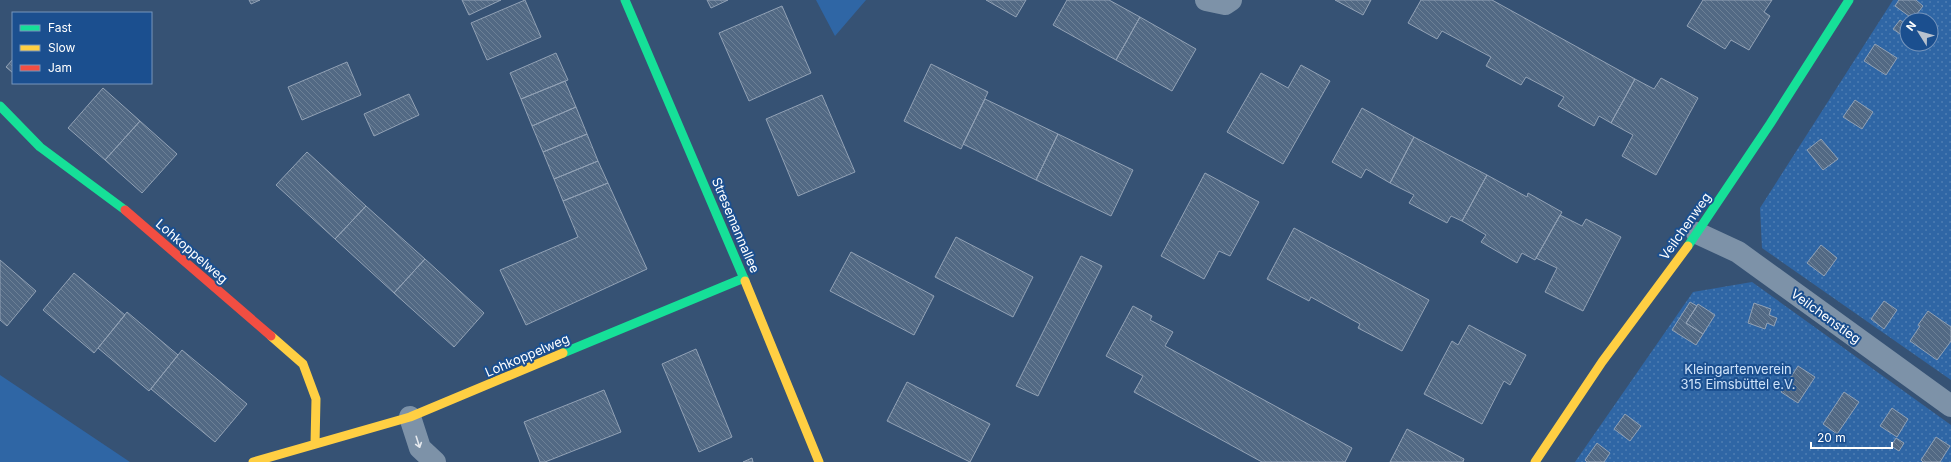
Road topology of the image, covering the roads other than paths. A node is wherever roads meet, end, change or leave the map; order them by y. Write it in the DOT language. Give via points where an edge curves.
graph roads {
  1 [pos="625,0"];
  2 [pos="1206,0"];
  3 [pos="1231,0"];
  4 [pos="1848,0"];
  5 [pos="0,106"];
  6 [pos="1697,233"];
  7 [pos="744,278"];
  8 [pos="1951,406"];
  9 [pos="410,417"];
  10 [pos="315,444"];
  11 [pos="252,462"];
  12 [pos="435,462"];
  13 [pos="819,462"];
  14 [pos="1535,462"];
  1 -- 7 [label="street, Stresemannallee"];
  2 -- 3 [label="street" via="1225,4"];
  4 -- 6 [label="street, Veilchenweg"];
  5 -- 10 [label="street, Lohkoppelweg" via="40,146 123,208 303,364 316,399"];
  6 -- 8 [label="street, Veilchenstieg" via="1738,252"];
  6 -- 14 [label="street, Veilchenweg" via="1602,362"];
  7 -- 9 [label="street, Lohkoppelweg"];
  7 -- 13 [label="street, Stresemannallee"];
  9 -- 10 [label="street, Lohkoppelweg"];
  9 -- 12 [label="street, one-way" via="420,448"];
  10 -- 11 [label="street, Lohkoppelweg"];
}
